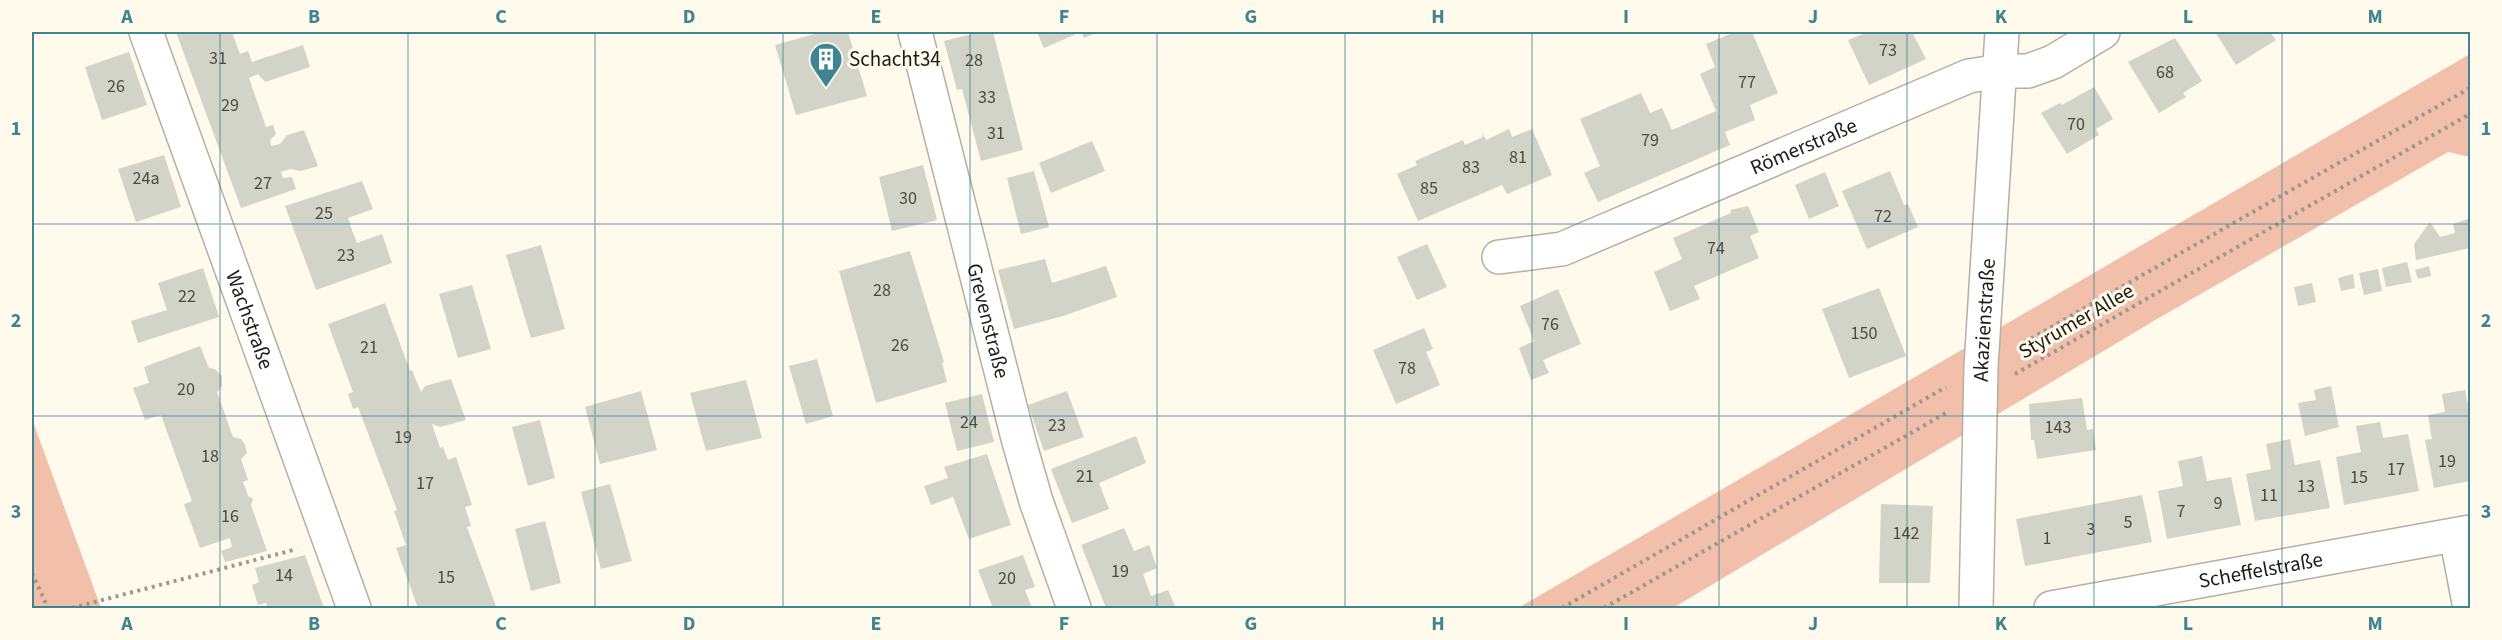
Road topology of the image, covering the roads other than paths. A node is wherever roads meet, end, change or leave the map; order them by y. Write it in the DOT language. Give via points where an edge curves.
graph roads {
  1 [pos="146,32"];
  2 [pos="915,32"];
  3 [pos="2002,32"];
  4 [pos="2103,32"];
  5 [pos="2001,71"];
  6 [pos="1499,257"];
  7 [pos="2463,533"];
  8 [pos="354,609"];
  9 [pos="1074,609"];
  10 [pos="1976,609"];
  11 [pos="2051,609"];
  12 [pos="2470,609"];
  1 -- 8 [label="street, Wachstraße"];
  2 -- 9 [label="street, Grevenstraße" via="1018,442"];
  3 -- 5 [label="street, Akazienstraße"];
  4 -- 5 [label="street, Römerstraße" via="2053,62 2028,71"];
  5 -- 6 [label="street, Römerstraße" via="1969,76 1563,249"];
  5 -- 10 [label="street, Akazienstraße" via="1988,220"];
  7 -- 11 [label="street, Scheffelstraße"];
  7 -- 12 [label="street"];
}
